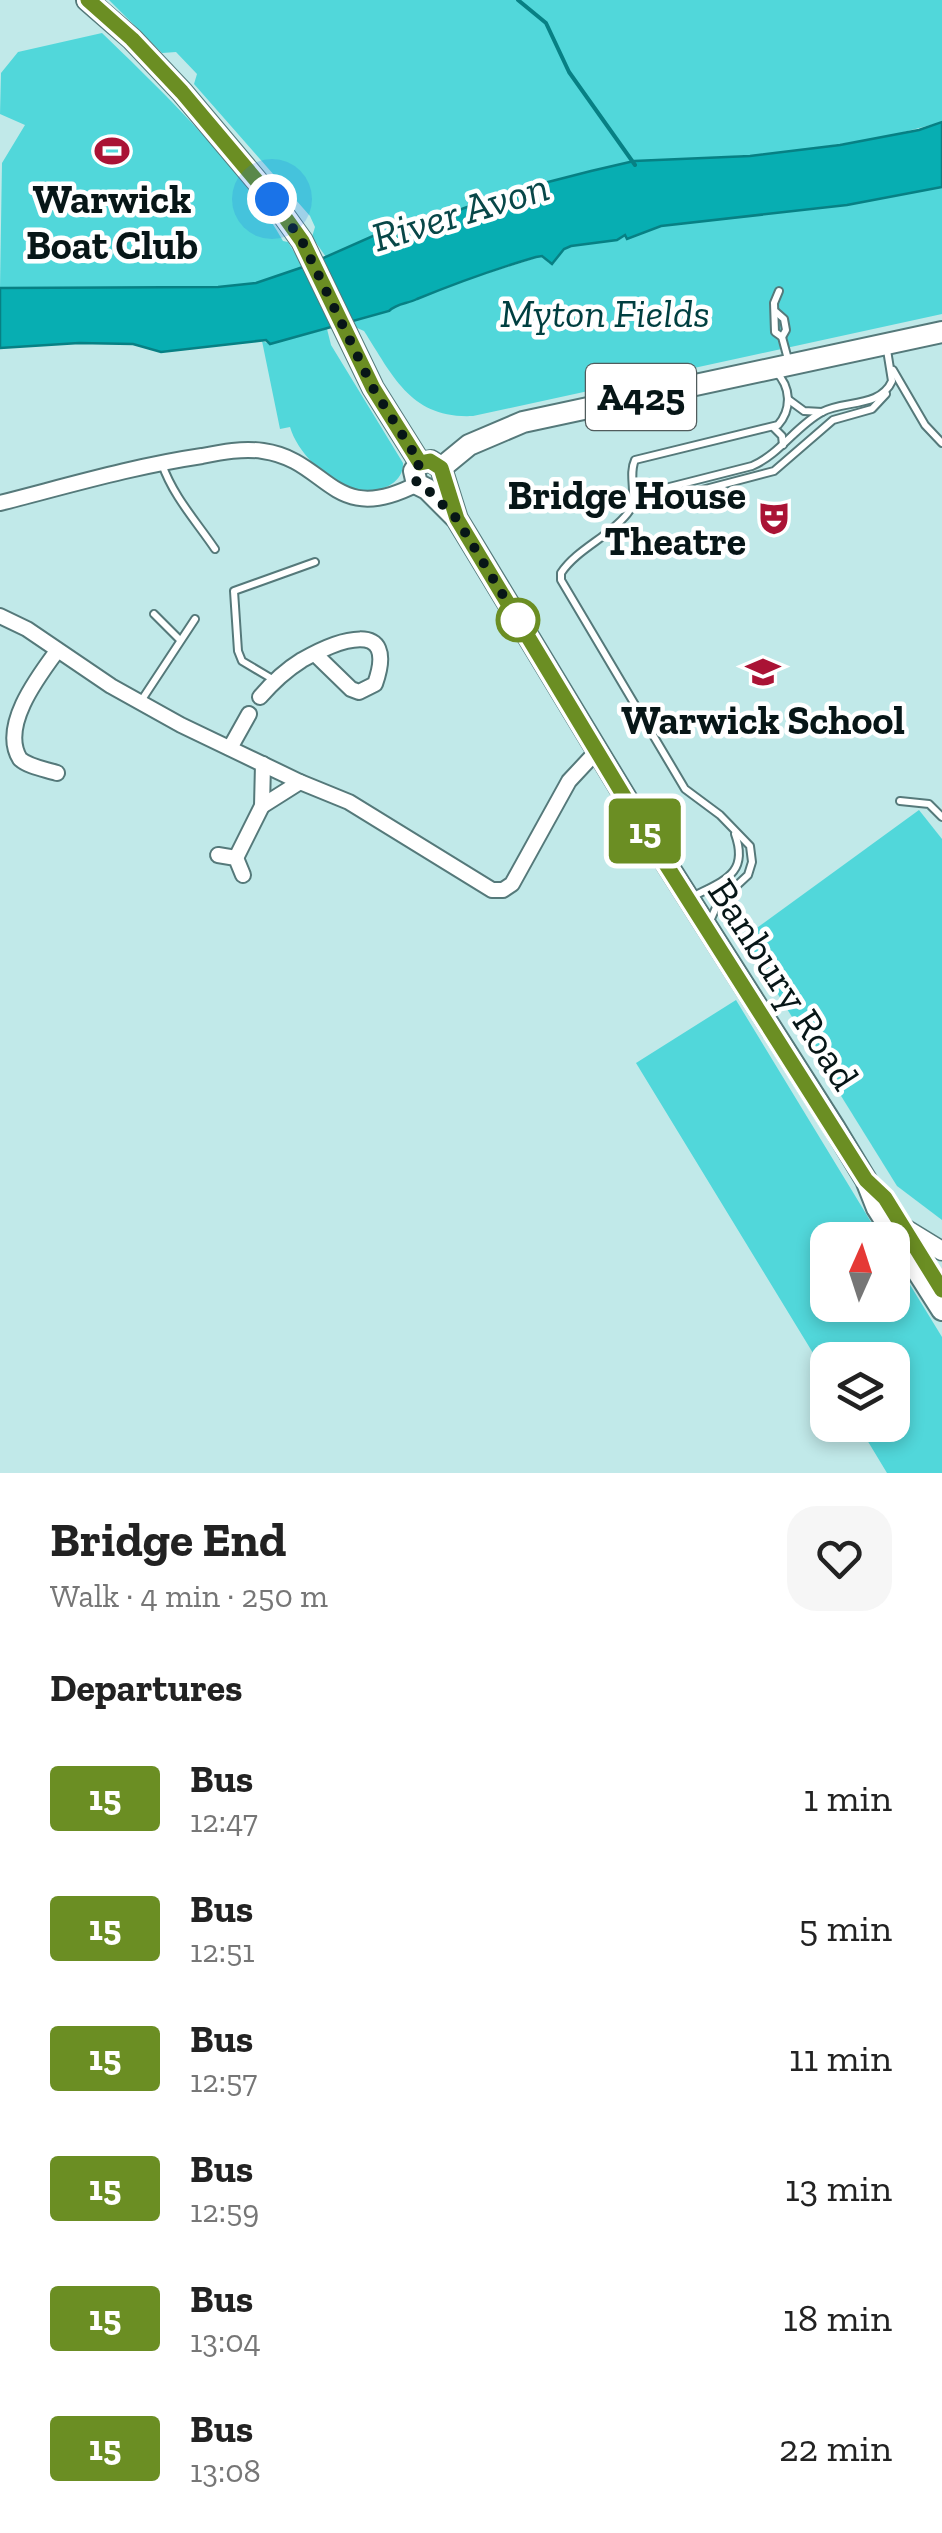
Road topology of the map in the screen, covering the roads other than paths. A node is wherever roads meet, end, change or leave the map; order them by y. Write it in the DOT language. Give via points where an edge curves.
graph roads {
  1 [pos="88,0"];
  2 [pos="778,291"];
  3 [pos="942,332"];
  4 [pos="886,344"];
  5 [pos="780,367"];
  6 [pos="892,369"];
  7 [pos="888,388"];
  8 [pos="788,400"];
  9 [pos="822,412"];
  10 [pos="774,428"];
  11 [pos="942,443"];
  12 [pos="784,445"];
  13 [pos="162,463"];
  14 [pos="429,476"];
  15 [pos="645,495"];
  16 [pos="634,496"];
  17 [pos="0,503"];
  18 [pos="215,549"];
  19 [pos="315,562"];
  20 [pos="154,614"];
  21 [pos="0,616"];
  22 [pos="195,619"];
  23 [pos="180,639"];
  24 [pos="57,651"];
  25 [pos="315,654"];
  26 [pos="275,681"];
  27 [pos="260,697"];
  28 [pos="140,702"];
  29 [pos="249,714"];
  30 [pos="230,748"];
  31 [pos="597,751"];
  32 [pos="263,764"];
  33 [pos="57,773"];
  34 [pos="300,782"];
  35 [pos="900,800"];
  36 [pos="262,806"];
  37 [pos="942,817"];
  38 [pos="734,830"];
  39 [pos="218,855"];
  40 [pos="236,858"];
  41 [pos="243,875"];
  42 [pos="688,899"];
  43 [pos="709,931"];
  44 [pos="866,1180"];
  45 [pos="899,1222"];
  46 [pos="910,1231"];
  47 [pos="910,1240"];
  48 [pos="942,1251"];
  49 [pos="942,1290"];
  50 [pos="942,1310"];
  1 -- 14 [label="main road, Banbury Road" via="182,92 272,199 302,241 394,426"];
  2 -- 5 [label="lane" via="773,320 782,337"];
  3 -- 4 [label="main road, A425"];
  4 -- 5 [label="main road, A425"];
  4 -- 6 [label="lane"];
  5 -- 8 [label="lane"];
  5 -- 14 [label="main road, A425" via="523,422 469,445"];
  6 -- 7 [label="lane"];
  6 -- 11 [label="lane"];
  7 -- 9 [label="lane"];
  7 -- 15 [label="lane" via="878,404 833,420 774,471 680,496"];
  8 -- 9 [label="lane" via="804,411"];
  8 -- 10 [label="lane" via="786,416"];
  9 -- 12 [label="lane"];
  10 -- 12 [label="lane"];
  10 -- 16 [label="lane" via="635,460"];
  12 -- 15 [label="lane" via="752,466"];
  13 -- 14 [label="street" via="264,451 289,458 352,498 386,496"];
  13 -- 17 [label="street"];
  13 -- 18 [label="lane" via="170,487"];
  14 -- 31 [label="main road, Banbury Road"];
  15 -- 16 [label="lane"];
  16 -- 38 [label="lane" via="630,512 560,576 685,788"];
  19 -- 26 [label="lane" via="234,592 242,662"];
  20 -- 23 [label="lane"];
  21 -- 24 [label="street"];
  22 -- 23 [label="lane"];
  23 -- 28 [label="lane"];
  24 -- 28 [label="street"];
  24 -- 33 [label="street" via="11,712 6,730 19,758"];
  25 -- 25 [label="street" via="364,639 376,644 382,660 374,684 359,692"];
  25 -- 26 [label="street"];
  26 -- 27 [label="street"];
  28 -- 30 [label="street"];
  29 -- 30 [label="street"];
  30 -- 32 [label="street"];
  31 -- 34 [label="street" via="569,781 512,884 498,891 350,802"];
  31 -- 42 [label="main road, Banbury Road"];
  32 -- 34 [label="street"];
  32 -- 36 [label="street"];
  34 -- 36 [label="street"];
  35 -- 37 [label="lane" via="928,804"];
  36 -- 40 [label="street"];
  38 -- 42 [label="lane" via="737,867"];
  38 -- 43 [label="lane" via="750,846 751,869 713,909"];
  39 -- 40 [label="street"];
  40 -- 41 [label="street"];
  42 -- 43 [label="main road, Banbury Road"];
  43 -- 44 [label="main road, Banbury Road"];
  44 -- 45 [label="main road, Banbury Road"];
  44 -- 50 [label="main road, Banbury Road"];
  46 -- 48 [label="street"];
  47 -- 49 [label="main road, Banbury Road"];
}
